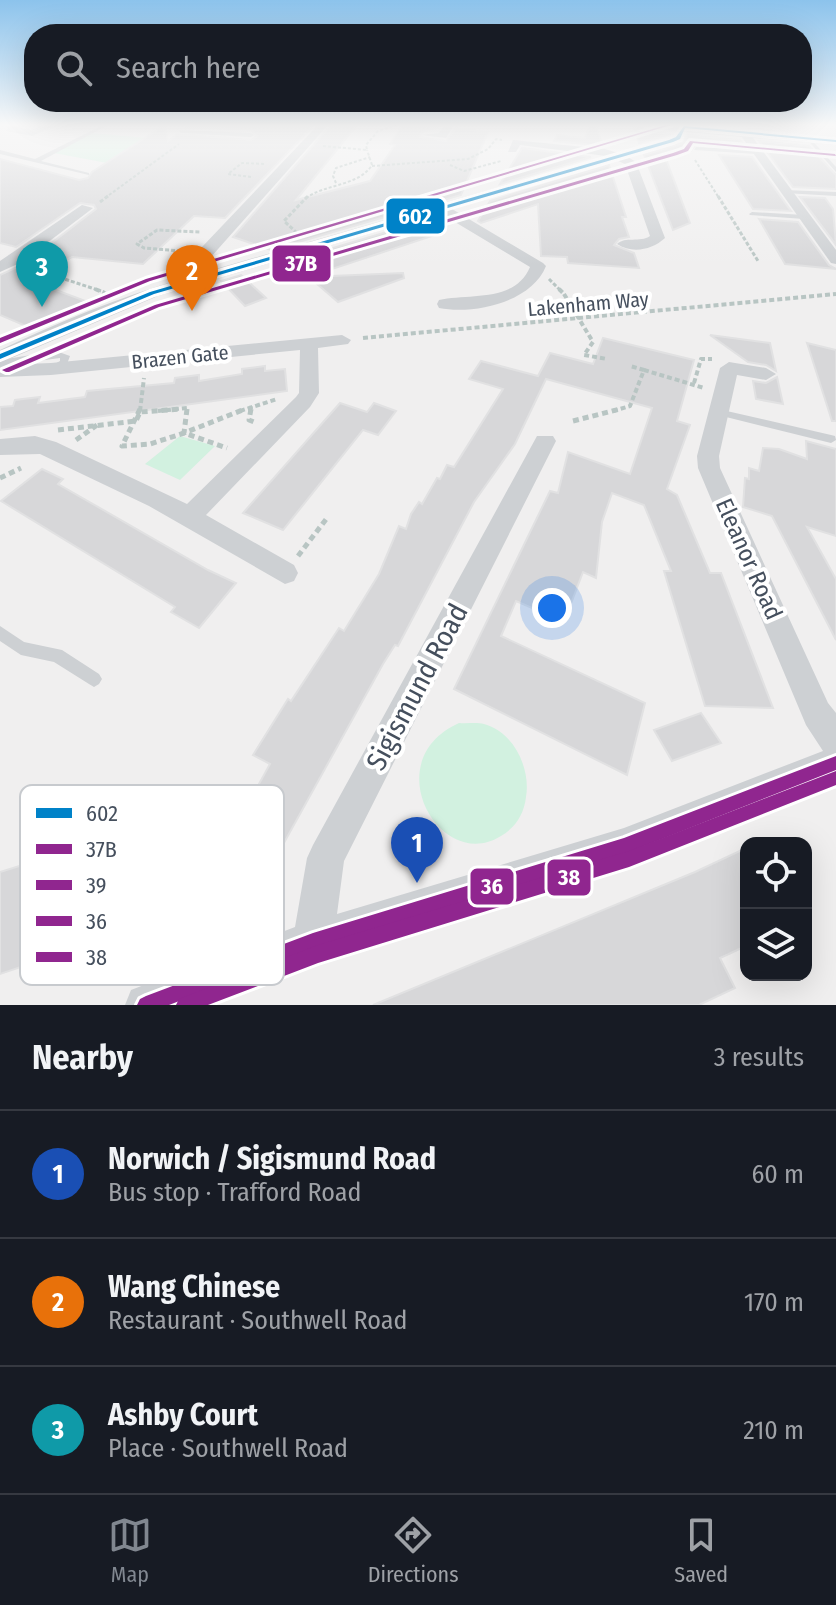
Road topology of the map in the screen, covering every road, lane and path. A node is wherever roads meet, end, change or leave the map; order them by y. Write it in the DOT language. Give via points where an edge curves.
graph roads {
  1 [pos="79,172"];
  2 [pos="139,172"];
  3 [pos="231,172"];
  4 [pos="280,172"];
  5 [pos="335,172"];
  6 [pos="368,172"];
  7 [pos="564,172"];
  8 [pos="635,172"];
  9 [pos="702,172"];
  10 [pos="771,172"];
  11 [pos="87,174"];
  12 [pos="272,181"];
  13 [pos="336,183"];
  14 [pos="785,191"];
  15 [pos="836,194"];
  16 [pos="87,208"];
  17 [pos="441,208"];
  18 [pos="752,214"];
  19 [pos="804,217"];
  20 [pos="224,231"];
  21 [pos="624,244"];
  22 [pos="311,246"];
  23 [pos="200,256"];
  24 [pos="7,260"];
  25 [pos="836,260"];
  26 [pos="758,261"];
  27 [pos="192,280"];
  28 [pos="564,294"];
  29 [pos="836,294"];
  30 [pos="122,304"];
  31 [pos="445,304"];
  32 [pos="342,340"];
  33 [pos="309,342"];
  34 [pos="607,359"];
  35 [pos="0,360"];
  36 [pos="720,364"];
  37 [pos="630,366"];
  38 [pos="51,369"];
  39 [pos="644,370"];
  40 [pos="0,371"];
  41 [pos="766,374"];
  42 [pos="694,383"];
  43 [pos="0,384"];
  44 [pos="143,384"];
  45 [pos="277,399"];
  46 [pos="720,404"];
  47 [pos="140,412"];
  48 [pos="573,421"];
  49 [pos="45,432"];
  50 [pos="184,433"];
  51 [pos="831,439"];
  52 [pos="545,441"];
  53 [pos="0,447"];
  54 [pos="246,457"];
  55 [pos="189,517"];
  56 [pos="327,518"];
  57 [pos="285,573"];
  58 [pos="0,633"];
  59 [pos="94,679"];
  60 [pos="835,762"];
  61 [pos="313,941"];
  62 [pos="284,952"];
  63 [pos="198,985"];
  64 [pos="146,1005"];
  1 -- 11 [label="lane"];
  2 -- 16 [label="path"];
  3 -- 12 [label="path"];
  4 -- 12 [label="street"];
  5 -- 13 [label="path"];
  6 -- 13 [label="path"];
  7 -- 17 [label="street"];
  8 -- 21 [label="street" via="658,238 646,245"];
  9 -- 26 [label="path"];
  10 -- 14 [label="street"];
  12 -- 20 [label="street"];
  13 -- 22 [label="path" via="313,193 284,221"];
  14 -- 15 [label="lane"];
  14 -- 19 [label="street"];
  16 -- 24 [label="street"];
  17 -- 22 [label="street"];
  17 -- 31 [label="street" via="538,266 536,276 507,295"];
  18 -- 19 [label="lane"];
  19 -- 25 [label="street"];
  20 -- 23 [label="street"];
  20 -- 23 [label="path" via="157,230 137,244"];
  22 -- 27 [label="street"];
  23 -- 27 [label="street" via="188,270"];
  24 -- 30 [label="path" via="105,293"];
  27 -- 30 [label="street"];
  28 -- 34 [label="path, bridge" via="593,342 584,355"];
  29 -- 32 [label="path, Lakenham Way"];
  30 -- 35 [label="street"];
  32 -- 33 [label="street, Brazen Gate"];
  33 -- 38 [label="street, Brazen Gate"];
  33 -- 54 [label="street" via="309,393"];
  35 -- 38 [label="lane" via="65,356"];
  36 -- 41 [label="street"];
  36 -- 42 [label="path" via="701,359"];
  36 -- 46 [label="street, Eleanor Road"];
  37 -- 39 [label="path"];
  38 -- 40 [label="street, Brazen Gate"];
  38 -- 43 [label="street, Brazen Gate"];
  39 -- 42 [label="path"];
  39 -- 48 [label="path" via="630,406"];
  42 -- 46 [label="path"];
  44 -- 47 [label="path"];
  45 -- 50 [label="path"];
  46 -- 51 [label="lane"];
  46 -- 60 [label="street, Eleanor Road" via="709,468"];
  47 -- 49 [label="path" via="136,421"];
  47 -- 50 [label="path" via="187,408"];
  47 -- 50 [label="path" via="122,446"];
  50 -- 54 [label="path"];
  52 -- 61 [label="street, Sigismund Road" via="326,858"];
  53 -- 55 [label="street" via="48,448"];
  54 -- 55 [label="street"];
  55 -- 57 [label="street"];
  56 -- 57 [label="path"];
  58 -- 59 [label="lane" via="21,648 57,655"];
  60 -- 61 [label="street" via="624,846"];
  61 -- 62 [label="street"];
  63 -- 64 [label="street"];
}
